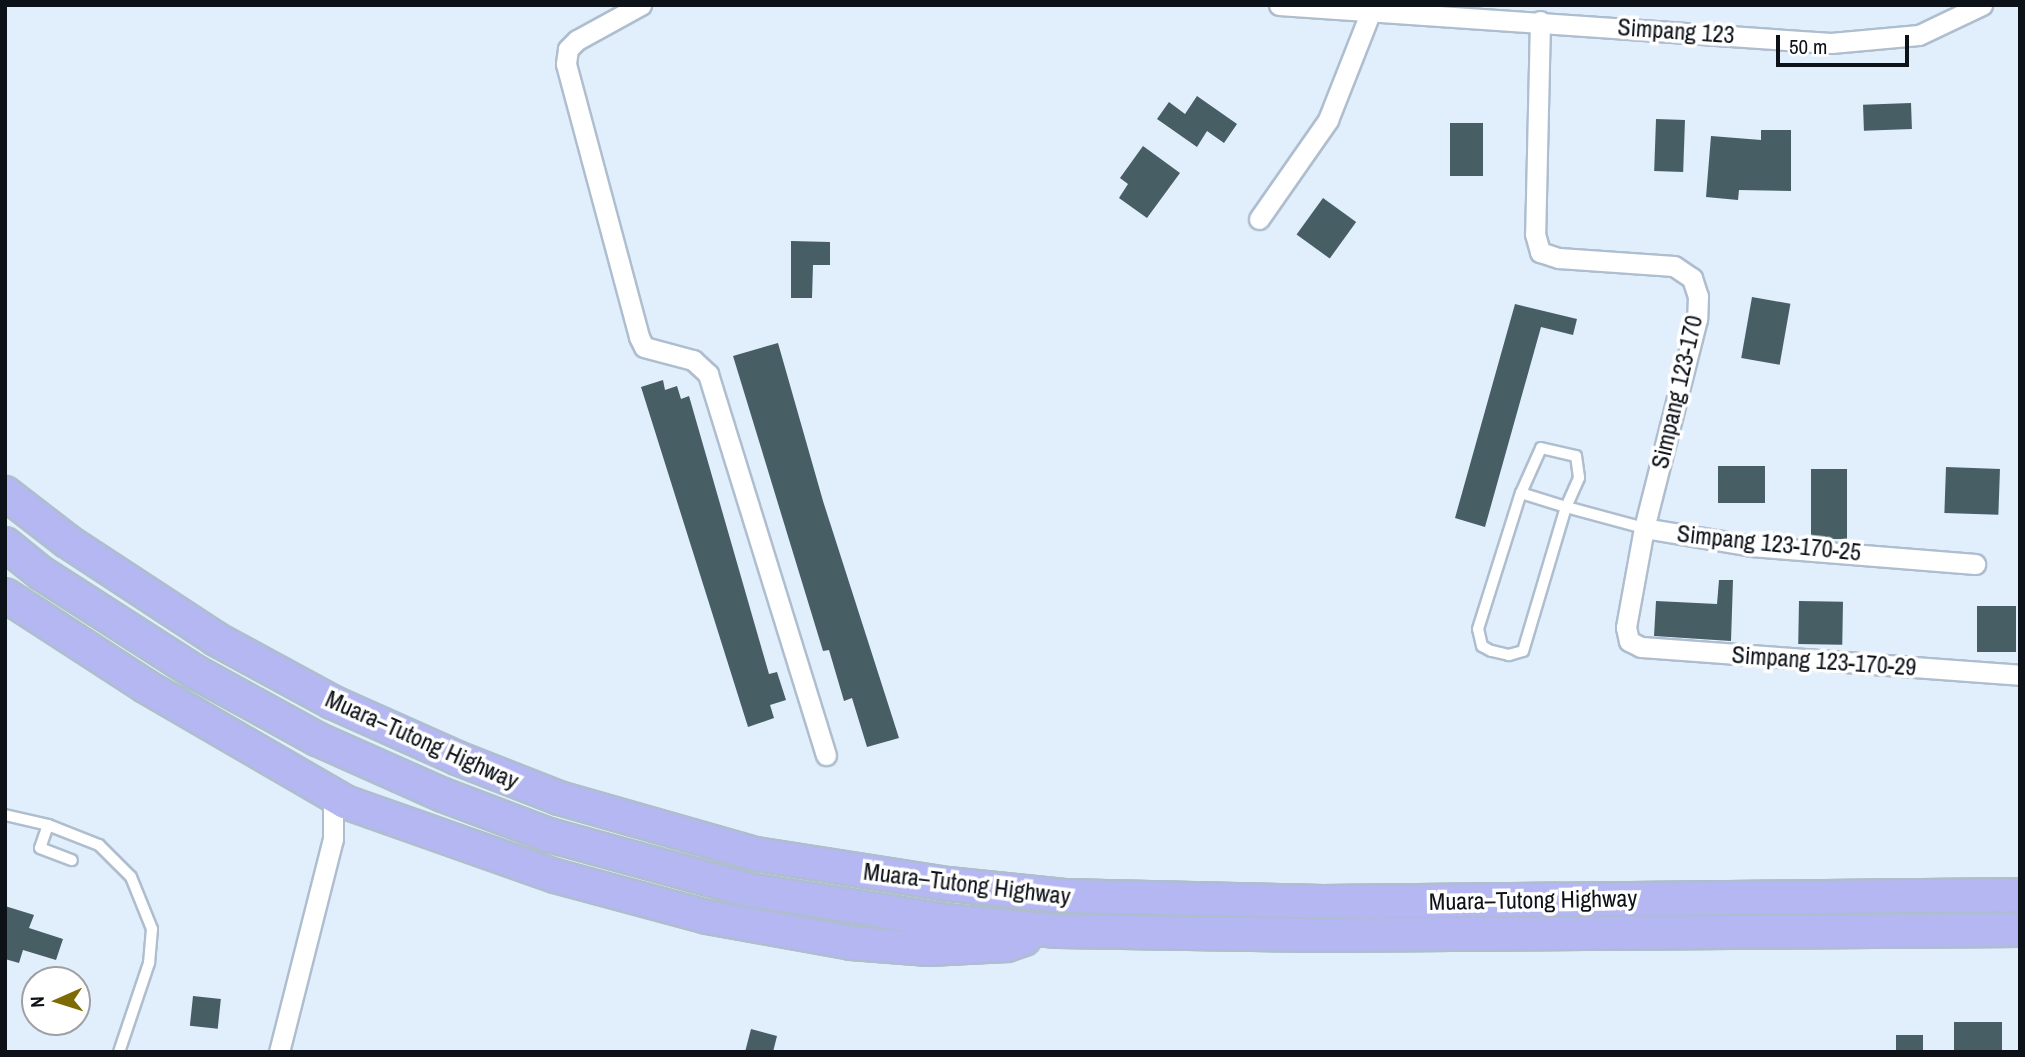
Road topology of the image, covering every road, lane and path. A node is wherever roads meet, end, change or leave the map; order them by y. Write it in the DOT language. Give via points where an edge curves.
graph roads {
  1 [pos="641,5"];
  2 [pos="1279,5"];
  3 [pos="1982,5"];
  4 [pos="1371,11"];
  5 [pos="1540,21"];
  6 [pos="1259,219"];
  7 [pos="5,493"];
  8 [pos="1521,493"];
  9 [pos="1566,507"];
  10 [pos="1644,528"];
  11 [pos="5,544"];
  12 [pos="1975,564"];
  13 [pos="5,595"];
  14 [pos="1629,641"];
  15 [pos="2020,675"];
  16 [pos="826,755"];
  17 [pos="325,790"];
  18 [pos="367,809"];
  19 [pos="5,815"];
  20 [pos="48,825"];
  21 [pos="333,839"];
  22 [pos="72,860"];
  23 [pos="2020,895"];
  24 [pos="1048,930"];
  25 [pos="2020,930"];
  26 [pos="119,1052"];
  27 [pos="279,1052"];
  1 -- 16 [label="street" via="577,40 568,49 566,64 639,338 644,347 693,360 708,374"];
  2 -- 4 [label="street, Simpang 123"];
  3 -- 5 [label="street, Simpang 123" via="1919,35 1831,43"];
  4 -- 5 [label="street, Simpang 123"];
  4 -- 6 [label="street" via="1328,120"];
  5 -- 10 [label="street, Simpang 123-170" via="1535,234 1540,252 1559,258 1674,266 1692,278 1698,296 1697,319"];
  7 -- 23 [label="highway, Muara–Tutong Highway" via="67,541 216,639 332,702 559,798 756,854 948,884 1064,896 1323,902"];
  8 -- 9 [label="lane, Simpang 123-170-25"];
  8 -- 9 [label="lane" via="1537,451 1562,449 1576,456 1580,467"];
  8 -- 9 [label="lane" via="1478,629 1482,646 1491,651 1509,655 1523,651"];
  9 -- 10 [label="lane, Simpang 123-170-25"];
  10 -- 12 [label="street, Simpang 123-170-25" via="1751,546"];
  10 -- 14 [label="street, Simpang 123-170" via="1626,627"];
  11 -- 24 [label="highway, Muara–Tutong Highway" via="41,573 197,673 317,739 443,795 549,835 749,890 946,921"];
  13 -- 17 [label="highway" via="145,686"];
  14 -- 15 [label="street, Simpang 123-170-29" via="1641,647"];
  17 -- 18 [label="highway"];
  17 -- 21 [label="street" via="334,806"];
  18 -- 21 [label="street"];
  18 -- 24 [label="highway" via="555,876 707,917 838,941 929,949 1007,945"];
  19 -- 20 [label="lane"];
  20 -- 22 [label="lane" via="40,848"];
  20 -- 26 [label="lane" via="99,845 131,877 152,929 149,963"];
  21 -- 27 [label="street"];
  24 -- 25 [label="highway, Muara–Tutong Highway" via="1331,935"];
}
